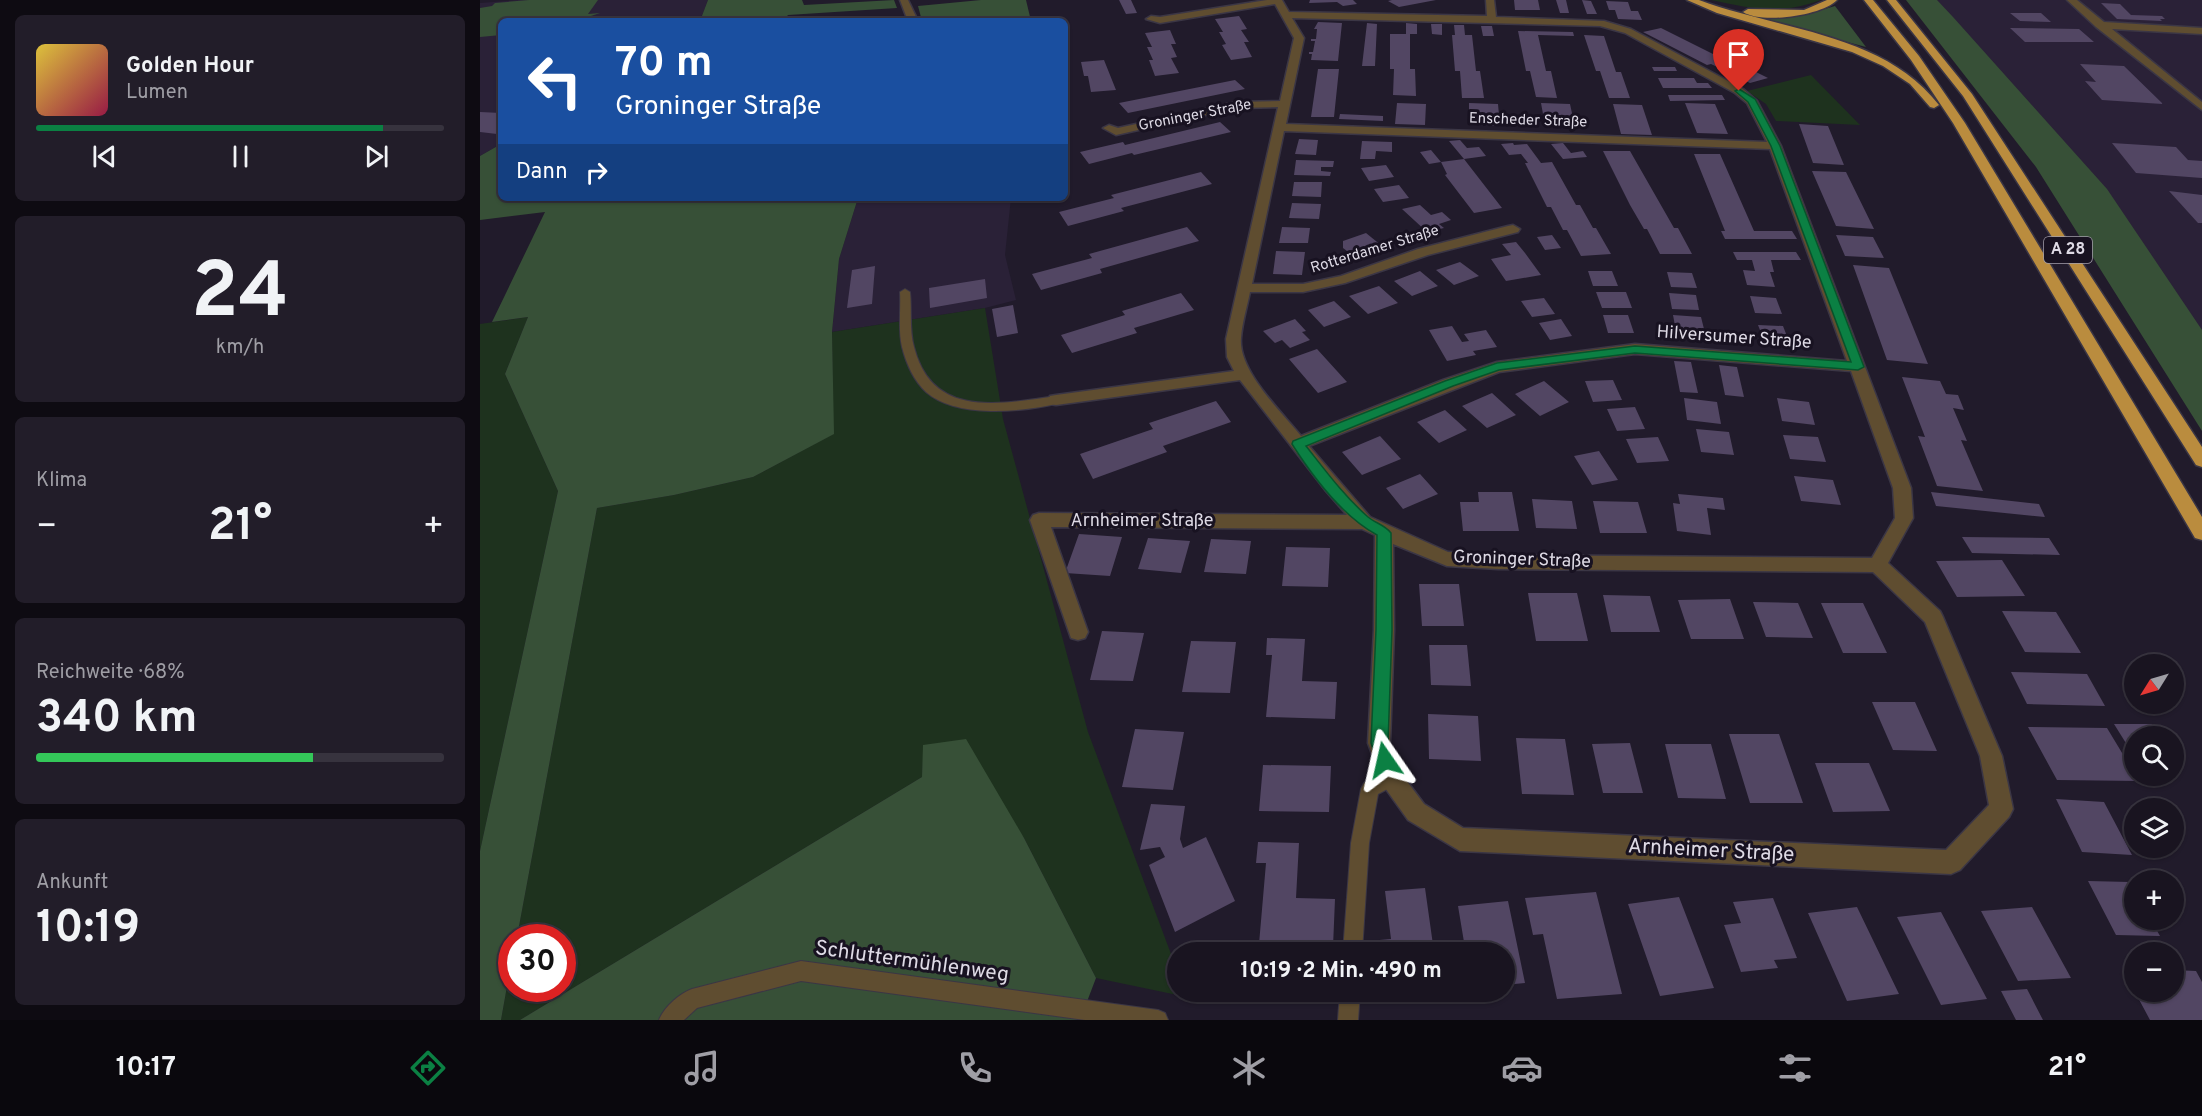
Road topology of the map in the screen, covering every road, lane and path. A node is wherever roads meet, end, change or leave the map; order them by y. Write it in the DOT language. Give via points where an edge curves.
graph roads {
  1 [pos="904,0"];
  2 [pos="1490,0"];
  3 [pos="1691,0"];
  4 [pos="1833,0"];
  5 [pos="1868,0"];
  6 [pos="1891,0"];
  7 [pos="2071,0"];
  8 [pos="1278,1"];
  9 [pos="1288,15"];
  10 [pos="912,18"];
  11 [pos="1492,18"];
  12 [pos="1151,19"];
  13 [pos="2202,23"];
  14 [pos="2099,25"];
  15 [pos="2188,30"];
  16 [pos="2202,31"];
  17 [pos="1283,104"];
  18 [pos="2202,107"];
  19 [pos="1959,123"];
  20 [pos="1280,127"];
  21 [pos="1109,128"];
  22 [pos="1775,146"];
  23 [pos="1513,229"];
  24 [pos="1244,288"];
  25 [pos="905,292"];
  26 [pos="1858,367"];
  27 [pos="1244,375"];
  28 [pos="1056,400"];
  29 [pos="1298,444"];
  30 [pos="2202,461"];
  31 [pos="1374,528"];
  32 [pos="2202,532"];
  33 [pos="1878,566"];
  34 [pos="1078,632"];
  35 [pos="1391,778"];
  36 [pos="1353,942"];
  37 [pos="1349,1002"];
  38 [pos="669,1020"];
  39 [pos="1158,1020"];
  40 [pos="1348,1020"];
  1 -- 10 [label="street"];
  2 -- 11 [label="street"];
  3 -- 4 [label="highway" via="1769,14 1814,10"];
  3 -- 19 [label="highway" via="1872,58 1908,76 1937,110"];
  5 -- 19 [label="highway, A 28" via="1915,58"];
  6 -- 30 [label="highway, A 28" via="1991,130"];
  7 -- 14 [label="street"];
  8 -- 9 [label="street, Groninger Straße"];
  8 -- 12 [label="street, Groninger Straße" via="1160,21"];
  9 -- 11 [label="street"];
  9 -- 17 [label="street, Groninger Straße" via="1299,38"];
  11 -- 22 [label="street" via="1578,21 1628,31 1752,101"];
  13 -- 15 [label="street"];
  14 -- 15 [label="street"];
  14 -- 18 [label="street"];
  15 -- 16 [label="street"];
  17 -- 20 [label="street, Groninger Straße"];
  17 -- 21 [label="street, Groninger Straße" via="1236,105 1116,132"];
  19 -- 32 [label="highway, A 28"];
  20 -- 22 [label="street, Enscheder Straße"];
  20 -- 24 [label="street, Groninger Straße"];
  22 -- 26 [label="street"];
  23 -- 24 [label="street, Rotterdamer Straße" via="1304,288"];
  24 -- 27 [label="street, Groninger Straße" via="1233,339 1235,357"];
  25 -- 28 [label="lane" via="908,345 916,370 933,393 963,407 1006,407"];
  26 -- 29 [label="street, Hilversumer Straße" via="1635,349 1497,367"];
  26 -- 33 [label="street" via="1902,488 1904,518"];
  27 -- 28 [label="street"];
  27 -- 29 [label="street, Groninger Straße"];
  29 -- 31 [label="street, Groninger Straße" via="1332,487"];
  31 -- 33 [label="street, Groninger Straße" via="1447,559"];
  31 -- 34 [label="street, Arnheimer Straße" via="1039,520"];
  31 -- 35 [label="street, Arnheimer Straße" via="1384,630 1379,743"];
  33 -- 35 [label="street, Arnheimer Straße" via="1933,617 1991,756 2001,809 1951,862 1460,839 1416,812"];
  35 -- 36 [label="lane" via="1370,789 1360,843"];
  37 -- 40 [label="lane"];
  38 -- 39 [label="lane, Schluttermühlenweg" via="692,999 801,971"];
}
